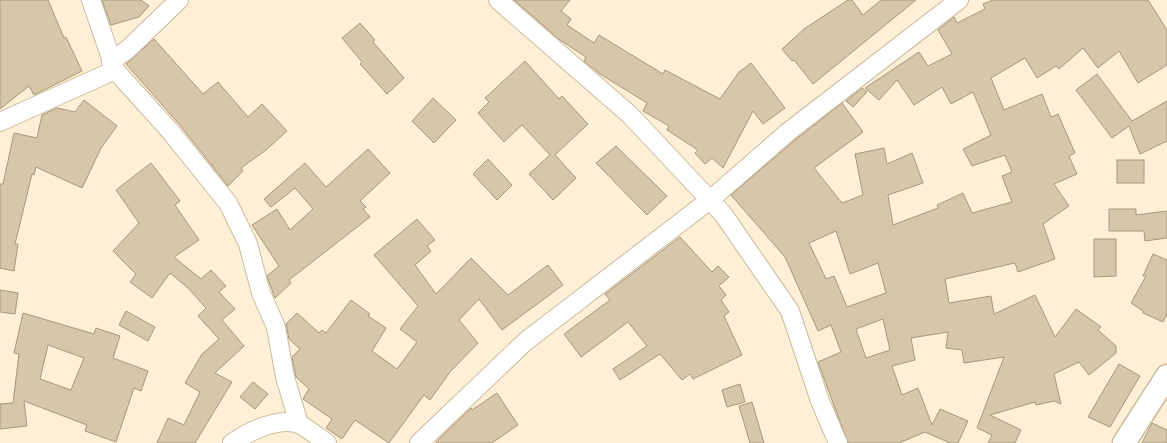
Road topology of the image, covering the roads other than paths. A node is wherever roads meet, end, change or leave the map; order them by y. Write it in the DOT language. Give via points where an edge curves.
graph roads {
  1 [pos="92,0"];
  2 [pos="179,0"];
  3 [pos="498,0"];
  4 [pos="959,0"];
  5 [pos="113,65"];
  6 [pos="0,122"];
  7 [pos="711,199"];
  8 [pos="1167,376"];
  9 [pos="299,424"];
  10 [pos="232,443"];
  11 [pos="327,443"];
  12 [pos="419,443"];
  13 [pos="838,443"];
  14 [pos="1124,443"];
  1 -- 5 [label="street"];
  2 -- 5 [label="street"];
  3 -- 7 [label="street" via="630,116"];
  4 -- 7 [label="street" via="788,132"];
  5 -- 6 [label="street"];
  5 -- 9 [label="street" via="228,203 248,244 261,293 276,327 285,377"];
  7 -- 12 [label="street" via="526,342"];
  7 -- 13 [label="street" via="790,311 820,401"];
  8 -- 14 [label="street"];
  9 -- 10 [label="street" via="280,423 259,428"];
  9 -- 11 [label="street"];
}
